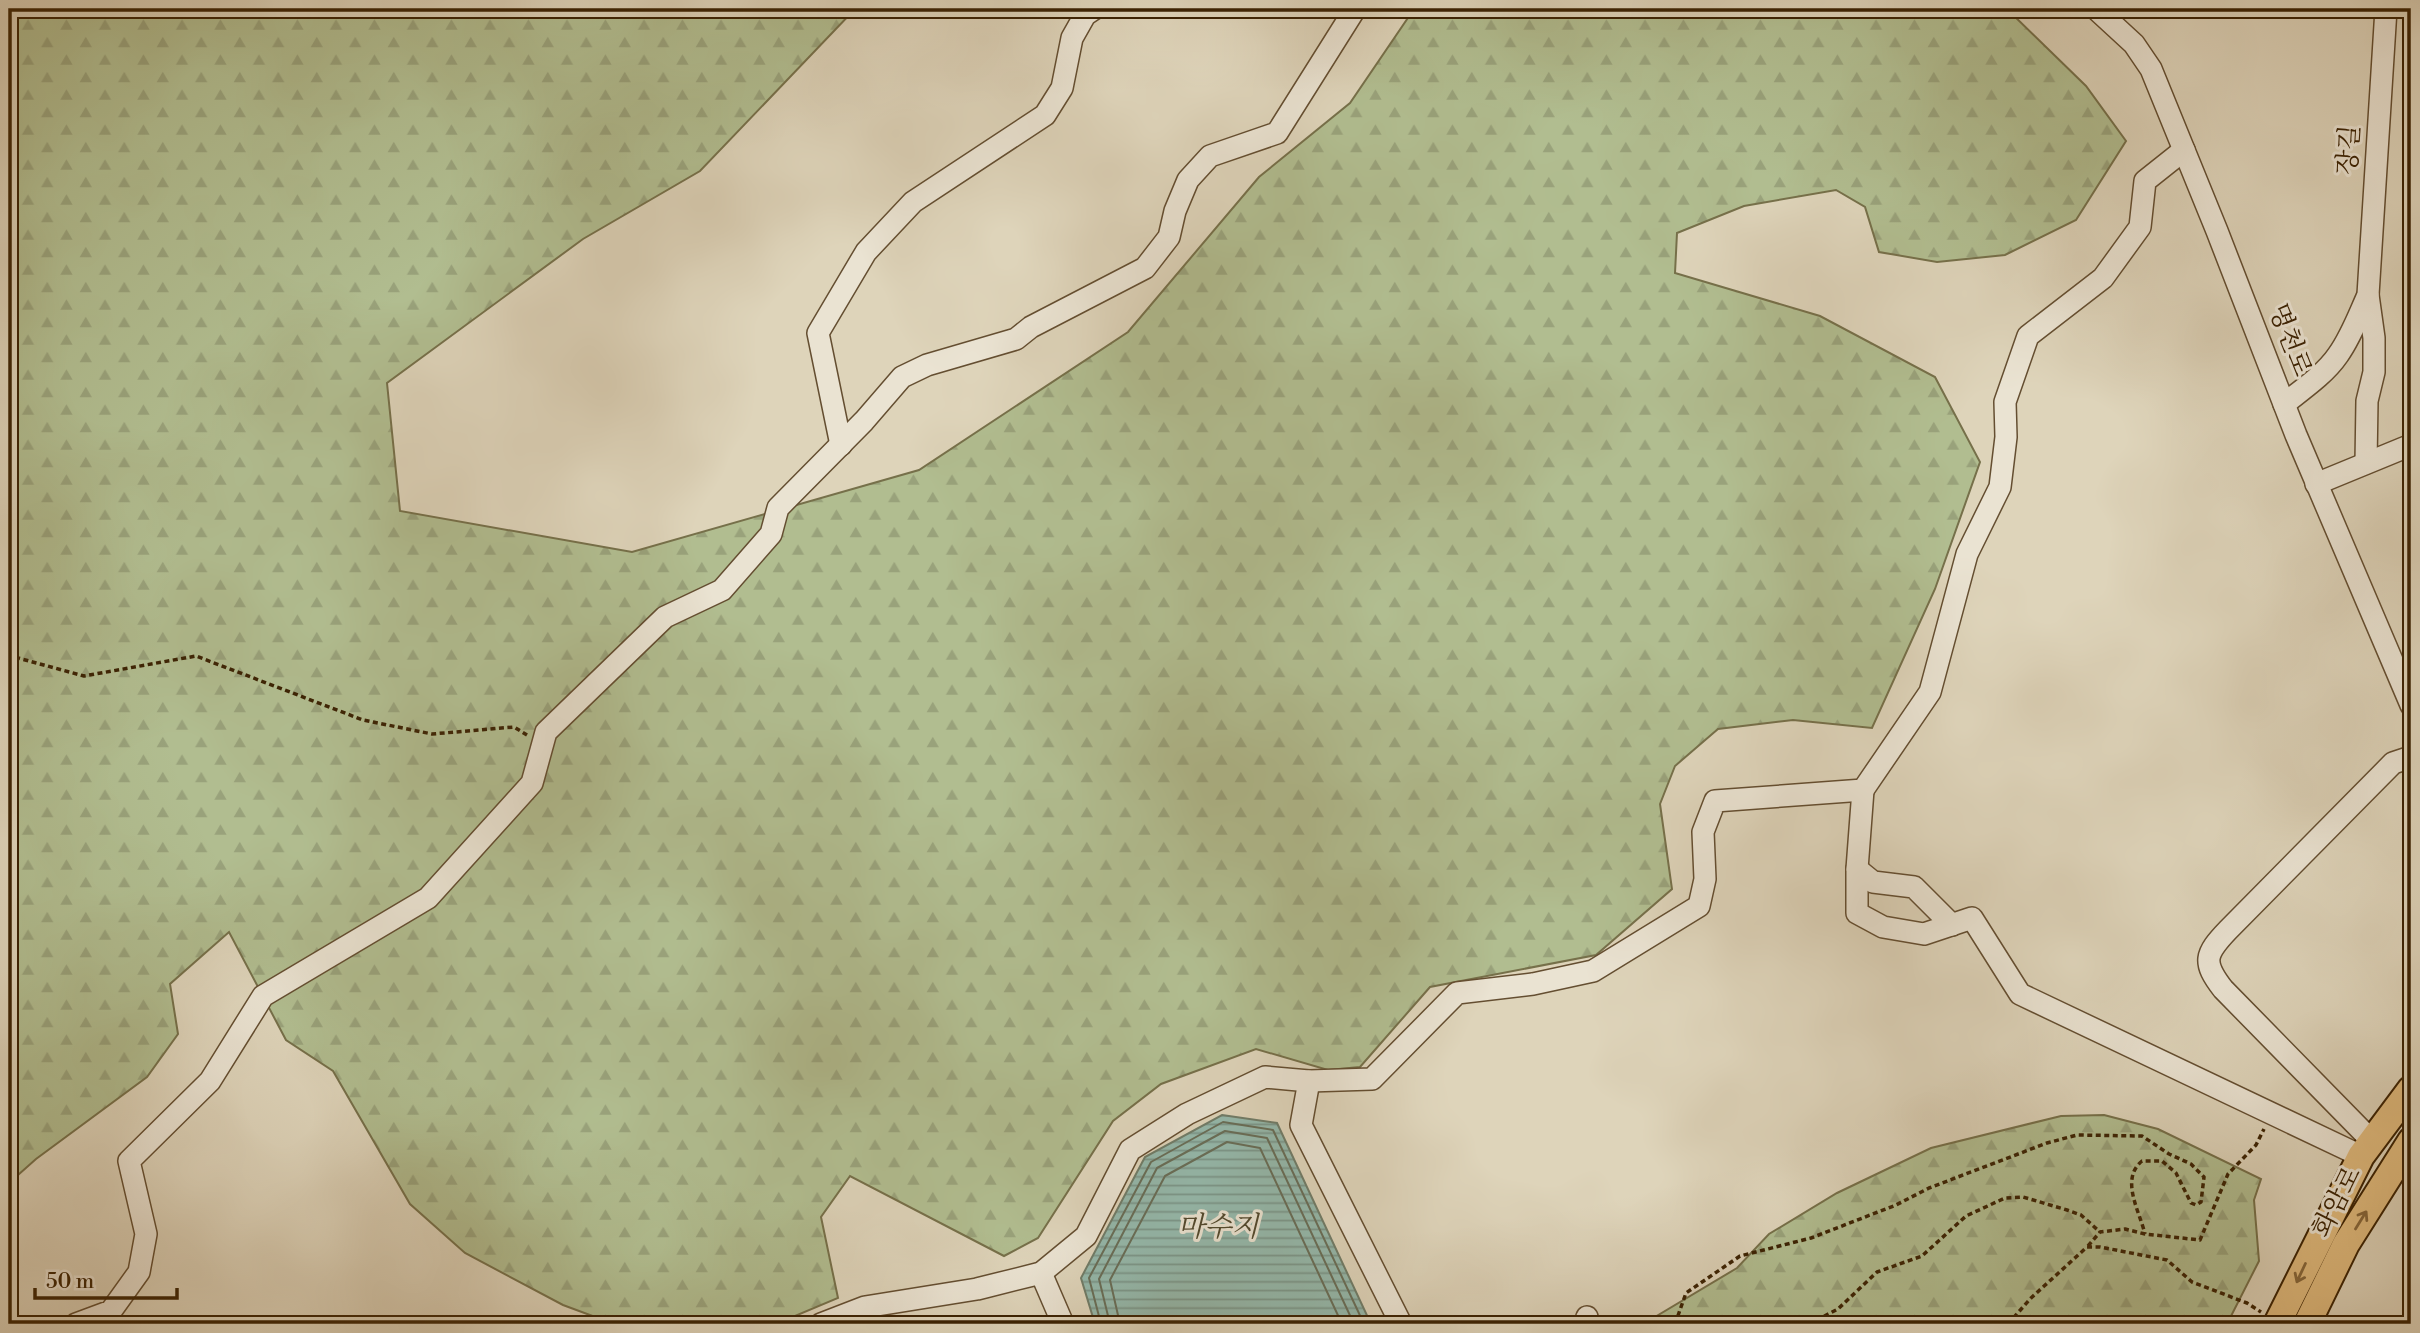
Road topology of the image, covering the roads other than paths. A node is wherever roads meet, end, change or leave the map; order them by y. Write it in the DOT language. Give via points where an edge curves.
graph roads {
  1 [pos="1094,9"];
  2 [pos="1355,9"];
  3 [pos="2096,9"];
  4 [pos="2386,9"];
  5 [pos="2184,150"];
  6 [pos="2368,295"];
  7 [pos="2284,404"];
  8 [pos="841,445"];
  9 [pos="2411,445"];
  10 [pos="2366,463"];
  11 [pos="2316,484"];
  12 [pos="2411,705"];
  13 [pos="2411,757"];
  14 [pos="1863,789"];
  15 [pos="1857,869"];
  16 [pos="1952,925"];
  17 [pos="1309,1081"];
  18 [pos="2411,1089"];
  19 [pos="2411,1141"];
  20 [pos="2366,1148"];
  21 [pos="1041,1273"];
  22 [pos="2278,1323"];
  23 [pos="76,1324"];
  24 [pos="821,1324"];
  25 [pos="1063,1324"];
  26 [pos="1401,1324"];
  27 [pos="2307,1324"];
  1 -- 8 [label="street" via="1085,15 1072,38 1062,88 1045,115 912,202 866,252 818,333"];
  2 -- 8 [label="street" via="1277,133 1210,156 1188,180 1169,237 1145,268 1016,339 902,377"];
  3 -- 5 [label="street, 명천로" via="2134,44 2151,69"];
  4 -- 6 [label="street, 장길"];
  5 -- 7 [label="street, 명천로"];
  5 -- 14 [label="street" via="2145,181 2140,227 2103,278 2028,336 2005,402 2000,487 1968,554 1930,692"];
  6 -- 7 [label="street, 장길" via="2337,356"];
  6 -- 10 [label="street, 장길" via="2374,372 2367,401"];
  7 -- 11 [label="street, 명천로"];
  8 -- 23 [label="street" via="778,508 771,534 722,590 665,617 546,732 532,783 428,898 263,996 210,1081 129,1161 146,1234 139,1272 111,1311"];
  9 -- 10 [label="street"];
  10 -- 11 [label="street"];
  11 -- 12 [label="street, 명천로"];
  13 -- 20 [label="street" via="2393,763 2228,930 2210,949 2208,965 2223,989"];
  14 -- 15 [label="street"];
  14 -- 17 [label="street" via="1714,801 1703,832 1705,879 1699,906 1593,971 1457,993 1372,1079"];
  15 -- 16 [label="street" via="1873,882 1914,887"];
  15 -- 16 [label="street" via="1857,913 1883,927 1924,934"];
  16 -- 20 [label="street" via="1972,918 2020,994 2277,1116"];
  17 -- 21 [label="street" via="1265,1077 1187,1114 1130,1150 1086,1236"];
  17 -- 26 [label="street" via="1301,1125"];
  18 -- 20 [label="main road, 화암로"];
  27 -- 19 [label="main road, 화암로, one-way" via="2346,1244"];
  20 -- 22 [label="main road, 화암로, one-way"];
  21 -- 24 [label="street" via="977,1289 865,1307"];
  21 -- 25 [label="street"];
}
